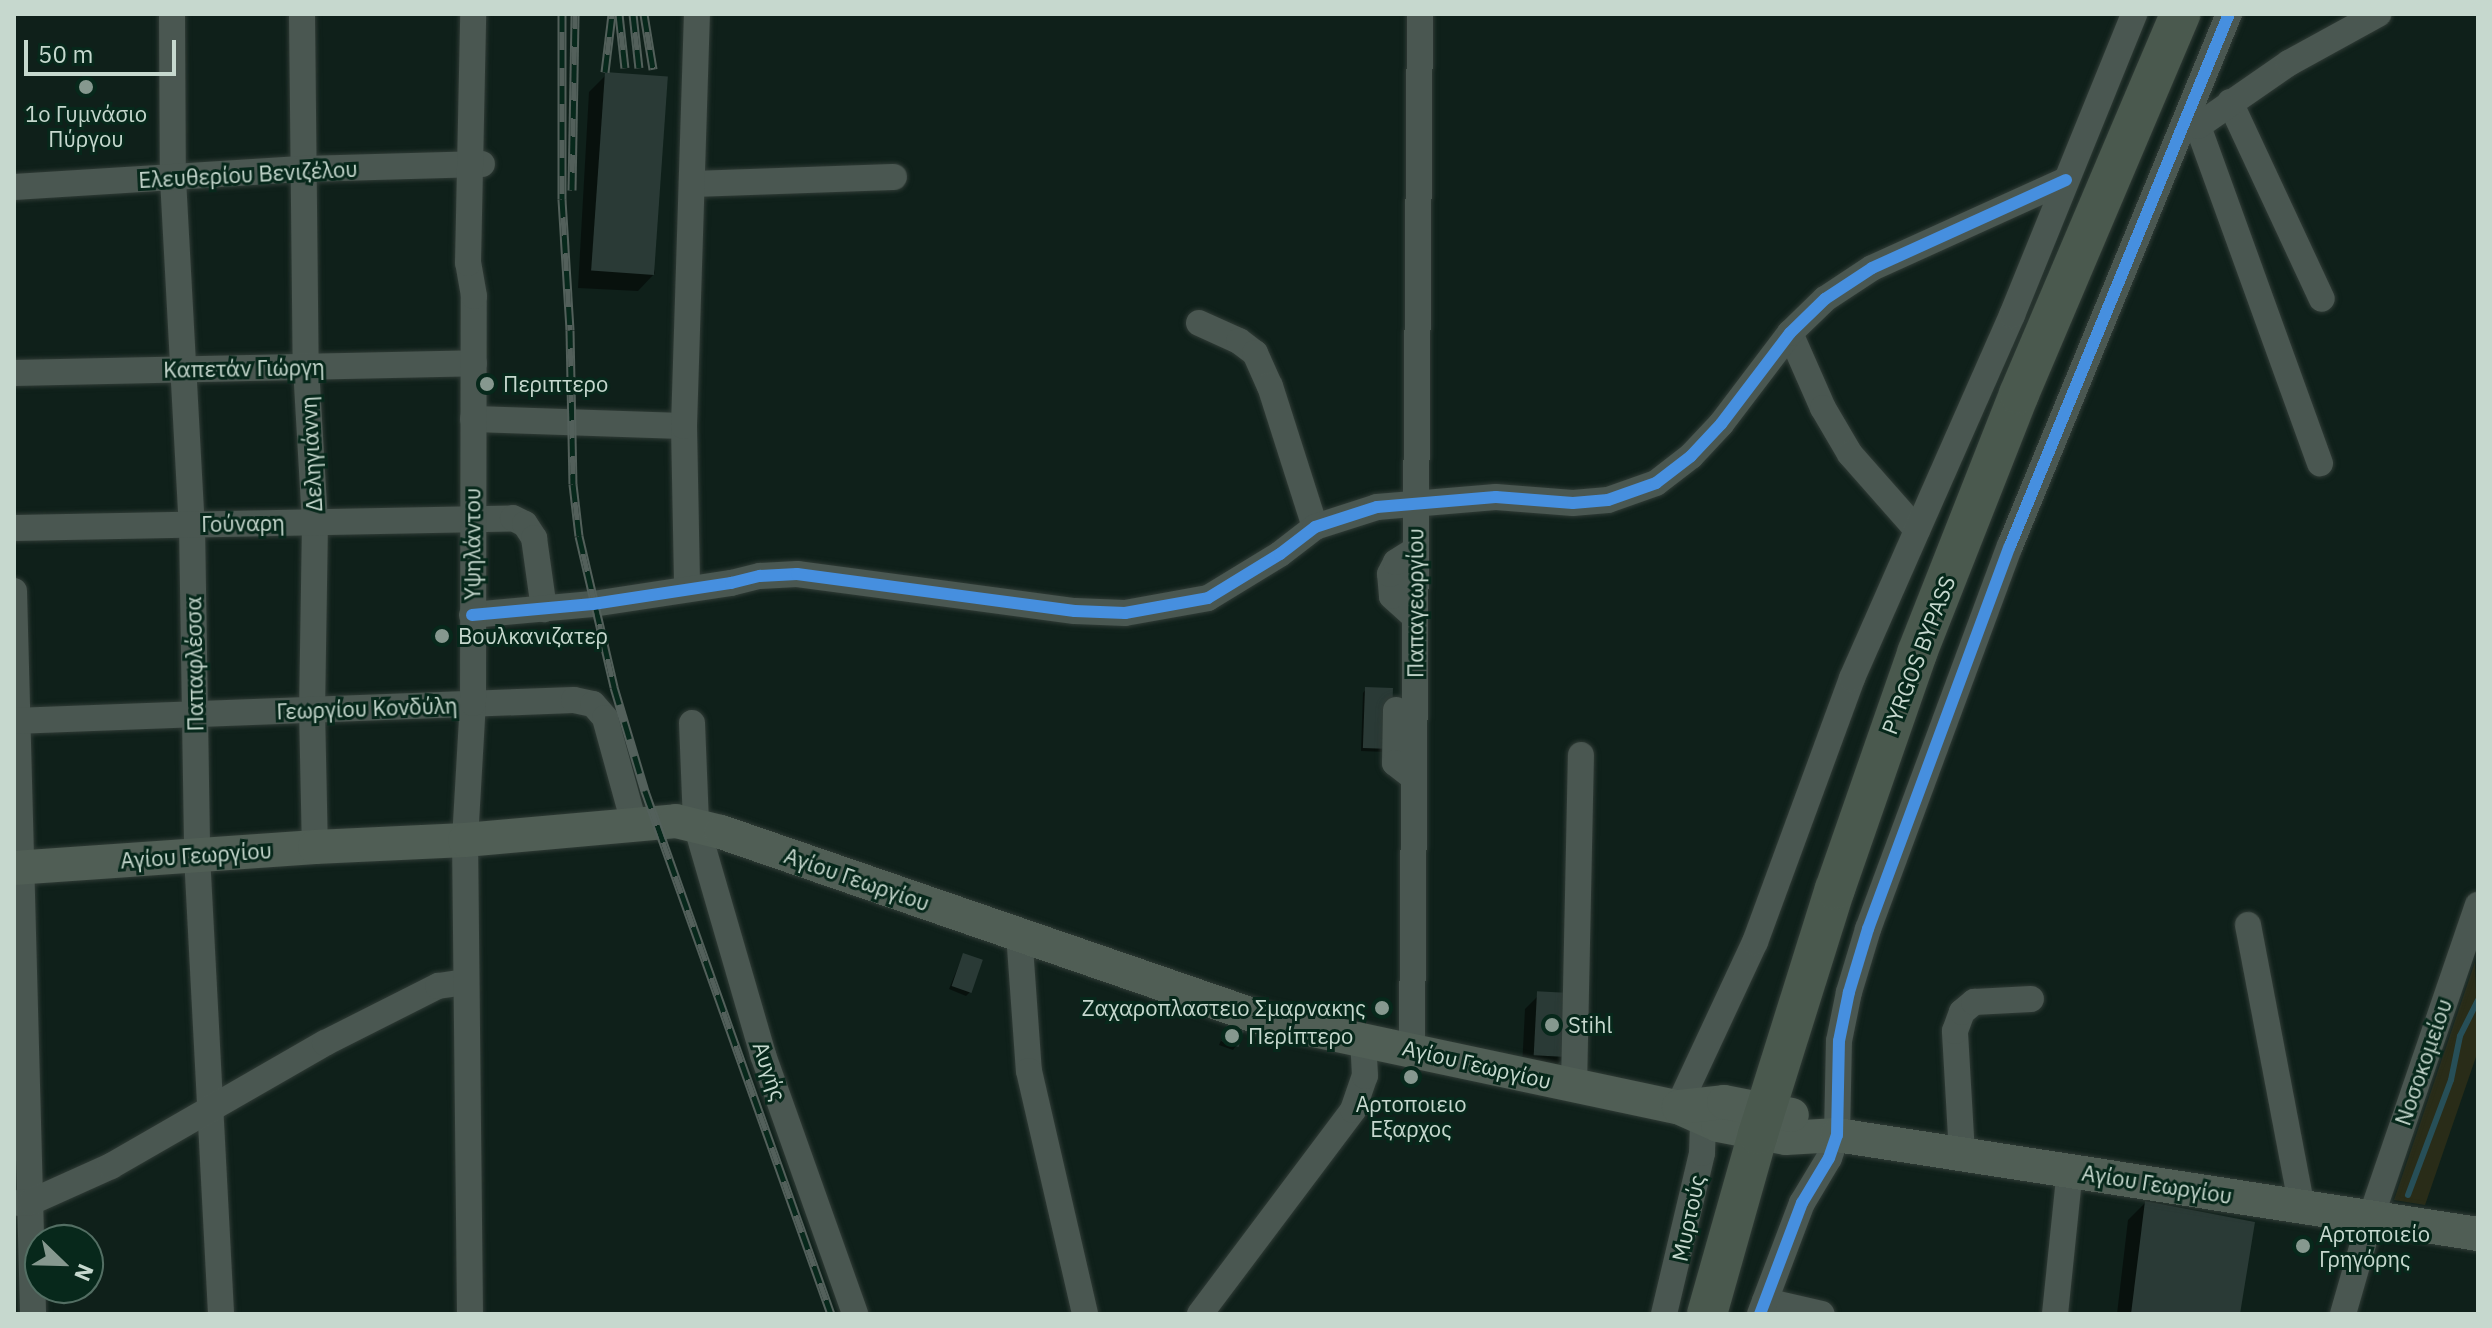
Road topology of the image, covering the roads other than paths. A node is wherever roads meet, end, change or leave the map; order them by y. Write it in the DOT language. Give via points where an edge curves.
graph roads {
  1 [pos="172,14"];
  2 [pos="302,14"];
  3 [pos="473,14"];
  4 [pos="485,14"];
  5 [pos="697,14"];
  6 [pos="1420,14"];
  7 [pos="2134,14"];
  8 [pos="2180,14"];
  9 [pos="2229,14"];
  10 [pos="2378,14"];
  11 [pos="2230,102"];
  12 [pos="2195,117"];
  13 [pos="476,164"];
  14 [pos="304,169"];
  15 [pos="894,177"];
  16 [pos="173,179"];
  17 [pos="2066,180"];
  18 [pos="692,184"];
  19 [pos="14,187"];
  20 [pos="2322,299"];
  21 [pos="1199,323"];
  22 [pos="1790,333"];
  23 [pos="474,363"];
  24 [pos="306,367"];
  25 [pos="183,370"];
  26 [pos="14,373"];
  27 [pos="473,419"];
  28 [pos="684,426"];
  29 [pos="2320,463"];
  30 [pos="1415,503"];
  31 [pos="471,518"];
  32 [pos="315,522"];
  33 [pos="192,525"];
  34 [pos="1315,527"];
  35 [pos="14,528"];
  36 [pos="1917,530"];
  37 [pos="687,589"];
  38 [pos="14,591"];
  39 [pos="544,609"];
  40 [pos="472,615"];
  41 [pos="473,703"];
  42 [pos="312,709"];
  43 [pos="195,716"];
  44 [pos="16,721"];
  45 [pos="692,723"];
  46 [pos="1581,755"];
  47 [pos="634,823"];
  48 [pos="696,824"];
  49 [pos="465,840"];
  50 [pos="315,847"];
  51 [pos="197,855"];
  52 [pos="19,868"];
  53 [pos="2478,905"];
  54 [pos="2248,925"];
  55 [pos="1019,933"];
  56 [pos="2470,948"];
  57 [pos="465,982"];
  58 [pos="2031,999"];
  59 [pos="1363,1039"];
  60 [pos="1412,1048"];
  61 [pos="1574,1086"];
  62 [pos="210,1111"];
  63 [pos="1691,1114"];
  64 [pos="1762,1121"];
  65 [pos="1837,1135"];
  66 [pos="1962,1154"];
  67 [pos="2070,1170"];
  68 [pos="22,1203"];
  69 [pos="2302,1209"];
  70 [pos="2370,1220"];
  71 [pos="2478,1234"];
  72 [pos="1762,1307"];
  73 [pos="33,1314"];
  74 [pos="221,1314"];
  75 [pos="470,1314"];
  76 [pos="855,1314"];
  77 [pos="1085,1314"];
  78 [pos="1200,1314"];
  79 [pos="1664,1314"];
  80 [pos="1707,1314"];
  81 [pos="1822,1314"];
  82 [pos="2055,1314"];
  83 [pos="2343,1314"];
  1 -- 16 [label="street, Παπαφλέσσα"];
  2 -- 14 [label="street, Δεληγιάννη"];
  3 -- 13 [label="street, Υψηλάντου"];
  4 -- 13 [label="street, Υψηλάντου"];
  5 -- 18 [label="street"];
  6 -- 30 [label="street, Παπαγεωργίου"];
  7 -- 17 [label="street"];
  8 -- 64 [label="highway, PYRGOS BYPASS" via="2019,394 1917,653"];
  9 -- 12 [label="street"];
  10 -- 11 [label="street"];
  11 -- 12 [label="street"];
  11 -- 20 [label="street"];
  12 -- 29 [label="street"];
  12 -- 65 [label="street" via="2010,546 1868,929 1839,1041"];
  13 -- 14 [label="street, Ελευθερίου Βενιζέλου"];
  13 -- 23 [label="street, Υψηλάντου" via="480,265 474,296"];
  14 -- 16 [label="street, Ελευθερίου Βενιζέλου"];
  14 -- 24 [label="street, Δεληγιάννη"];
  15 -- 18 [label="street"];
  16 -- 19 [label="street, Ελευθερίου Βενιζέλου"];
  16 -- 25 [label="street, Παπαφλέσσα"];
  17 -- 22 [label="street" via="1872,268 1825,299"];
  17 -- 36 [label="street"];
  18 -- 28 [label="street"];
  21 -- 34 [label="street" via="1255,353"];
  22 -- 30 [label="street" via="1721,424 1656,483 1608,500 1573,503 1496,497"];
  22 -- 36 [label="street" via="1850,454"];
  23 -- 24 [label="street, Καπετάν Γιώργη"];
  23 -- 27 [label="street, Υψηλάντου"];
  24 -- 25 [label="street, Καπετάν Γιώργη"];
  24 -- 32 [label="street, Δεληγιάννη"];
  25 -- 26 [label="street, Καπετάν Γιώργη"];
  25 -- 33 [label="street, Παπαφλέσσα"];
  27 -- 28 [label="street"];
  27 -- 31 [label="street, Υψηλάντου"];
  28 -- 37 [label="street"];
  30 -- 34 [label="street" via="1377,507"];
  30 -- 60 [label="street, Παπαγεωργίου"];
  31 -- 32 [label="street, Γούναρη"];
  31 -- 39 [label="street, Γούναρη" via="513,518 525,524 534,538"];
  31 -- 40 [label="street, Υψηλάντου"];
  32 -- 33 [label="street, Γούναρη"];
  32 -- 42 [label="street, Δεληγιάννη"];
  33 -- 35 [label="street, Γούναρη"];
  33 -- 43 [label="street, Παπαφλέσσα"];
  34 -- 37 [label="street" via="1208,598 1125,613 797,574"];
  36 -- 63 [label="street" via="1852,678"];
  37 -- 39 [label="street"];
  38 -- 44 [label="street"];
  39 -- 40 [label="street"];
  40 -- 41 [label="street, Υψηλάντου"];
  41 -- 42 [label="street, Γεωργίου Κονδύλη"];
  41 -- 47 [label="street, Γεωργίου Κονδύλη" via="593,704 605,718"];
  41 -- 49 [label="street, Υψηλάντου"];
  42 -- 43 [label="street, Γεωργίου Κονδύλη"];
  42 -- 50 [label="street, Δεληγιάννη"];
  43 -- 44 [label="street, Γεωργίου Κονδύλη"];
  43 -- 51 [label="street, Παπαφλέσσα"];
  44 -- 52 [label="street"];
  45 -- 48 [label="street, Αυγής"];
  46 -- 61 [label="street"];
  47 -- 48 [label="main road, Αγίου Γεωργίου"];
  47 -- 49 [label="main road, Αγίου Γεωργίου"];
  48 -- 55 [label="main road, Αγίου Γεωργίου"];
  48 -- 76 [label="street, Αυγής" via="763,1055"];
  49 -- 50 [label="main road, Αγίου Γεωργίου"];
  49 -- 57 [label="street, Υψηλάντου"];
  50 -- 51 [label="main road, Αγίου Γεωργίου"];
  51 -- 52 [label="main road, Αγίου Γεωργίου"];
  51 -- 62 [label="street, Παπαφλέσσα"];
  52 -- 68 [label="street"];
  53 -- 56 [label="street, Νοσοκομείου"];
  54 -- 69 [label="street"];
  55 -- 59 [label="main road, Αγίου Γεωργίου" via="1267,1020"];
  55 -- 77 [label="street" via="1029,1071"];
  56 -- 70 [label="street, Νοσοκομείου"];
  57 -- 62 [label="street" via="438,986 325,1043"];
  57 -- 75 [label="street, Υψηλάντου"];
  58 -- 66 [label="street" via="1974,1002 1962,1012 1955,1031"];
  59 -- 60 [label="main road, Αγίου Γεωργίου"];
  59 -- 78 [label="street" via="1365,1076 1353,1110"];
  60 -- 61 [label="main road, Αγίου Γεωργίου"];
  61 -- 63 [label="main road, Αγίου Γεωργίου"];
  62 -- 68 [label="street" via="111,1166"];
  62 -- 74 [label="street, Παπαφλέσσα"];
  63 -- 64 [label="main road, Αγίου Γεωργίου" via="1724,1102"];
  63 -- 79 [label="street, Μυρτούς" via="1702,1153"];
  64 -- 65 [label="main road, Αγίου Γεωργίου" via="1803,1119"];
  64 -- 80 [label="highway, PYRGOS BYPASS"];
  65 -- 66 [label="main road, Αγίου Γεωργίου"];
  65 -- 72 [label="street" via="1802,1203"];
  66 -- 67 [label="main road, Αγίου Γεωργίου"];
  67 -- 69 [label="main road, Αγίου Γεωργίου"];
  67 -- 82 [label="street"];
  68 -- 73 [label="street"];
  69 -- 70 [label="main road, Αγίου Γεωργίου"];
  70 -- 71 [label="main road, Αγίου Γεωργίου"];
  70 -- 83 [label="street, Νοσοκομείου"];
  72 -- 81 [label="street"];
}
